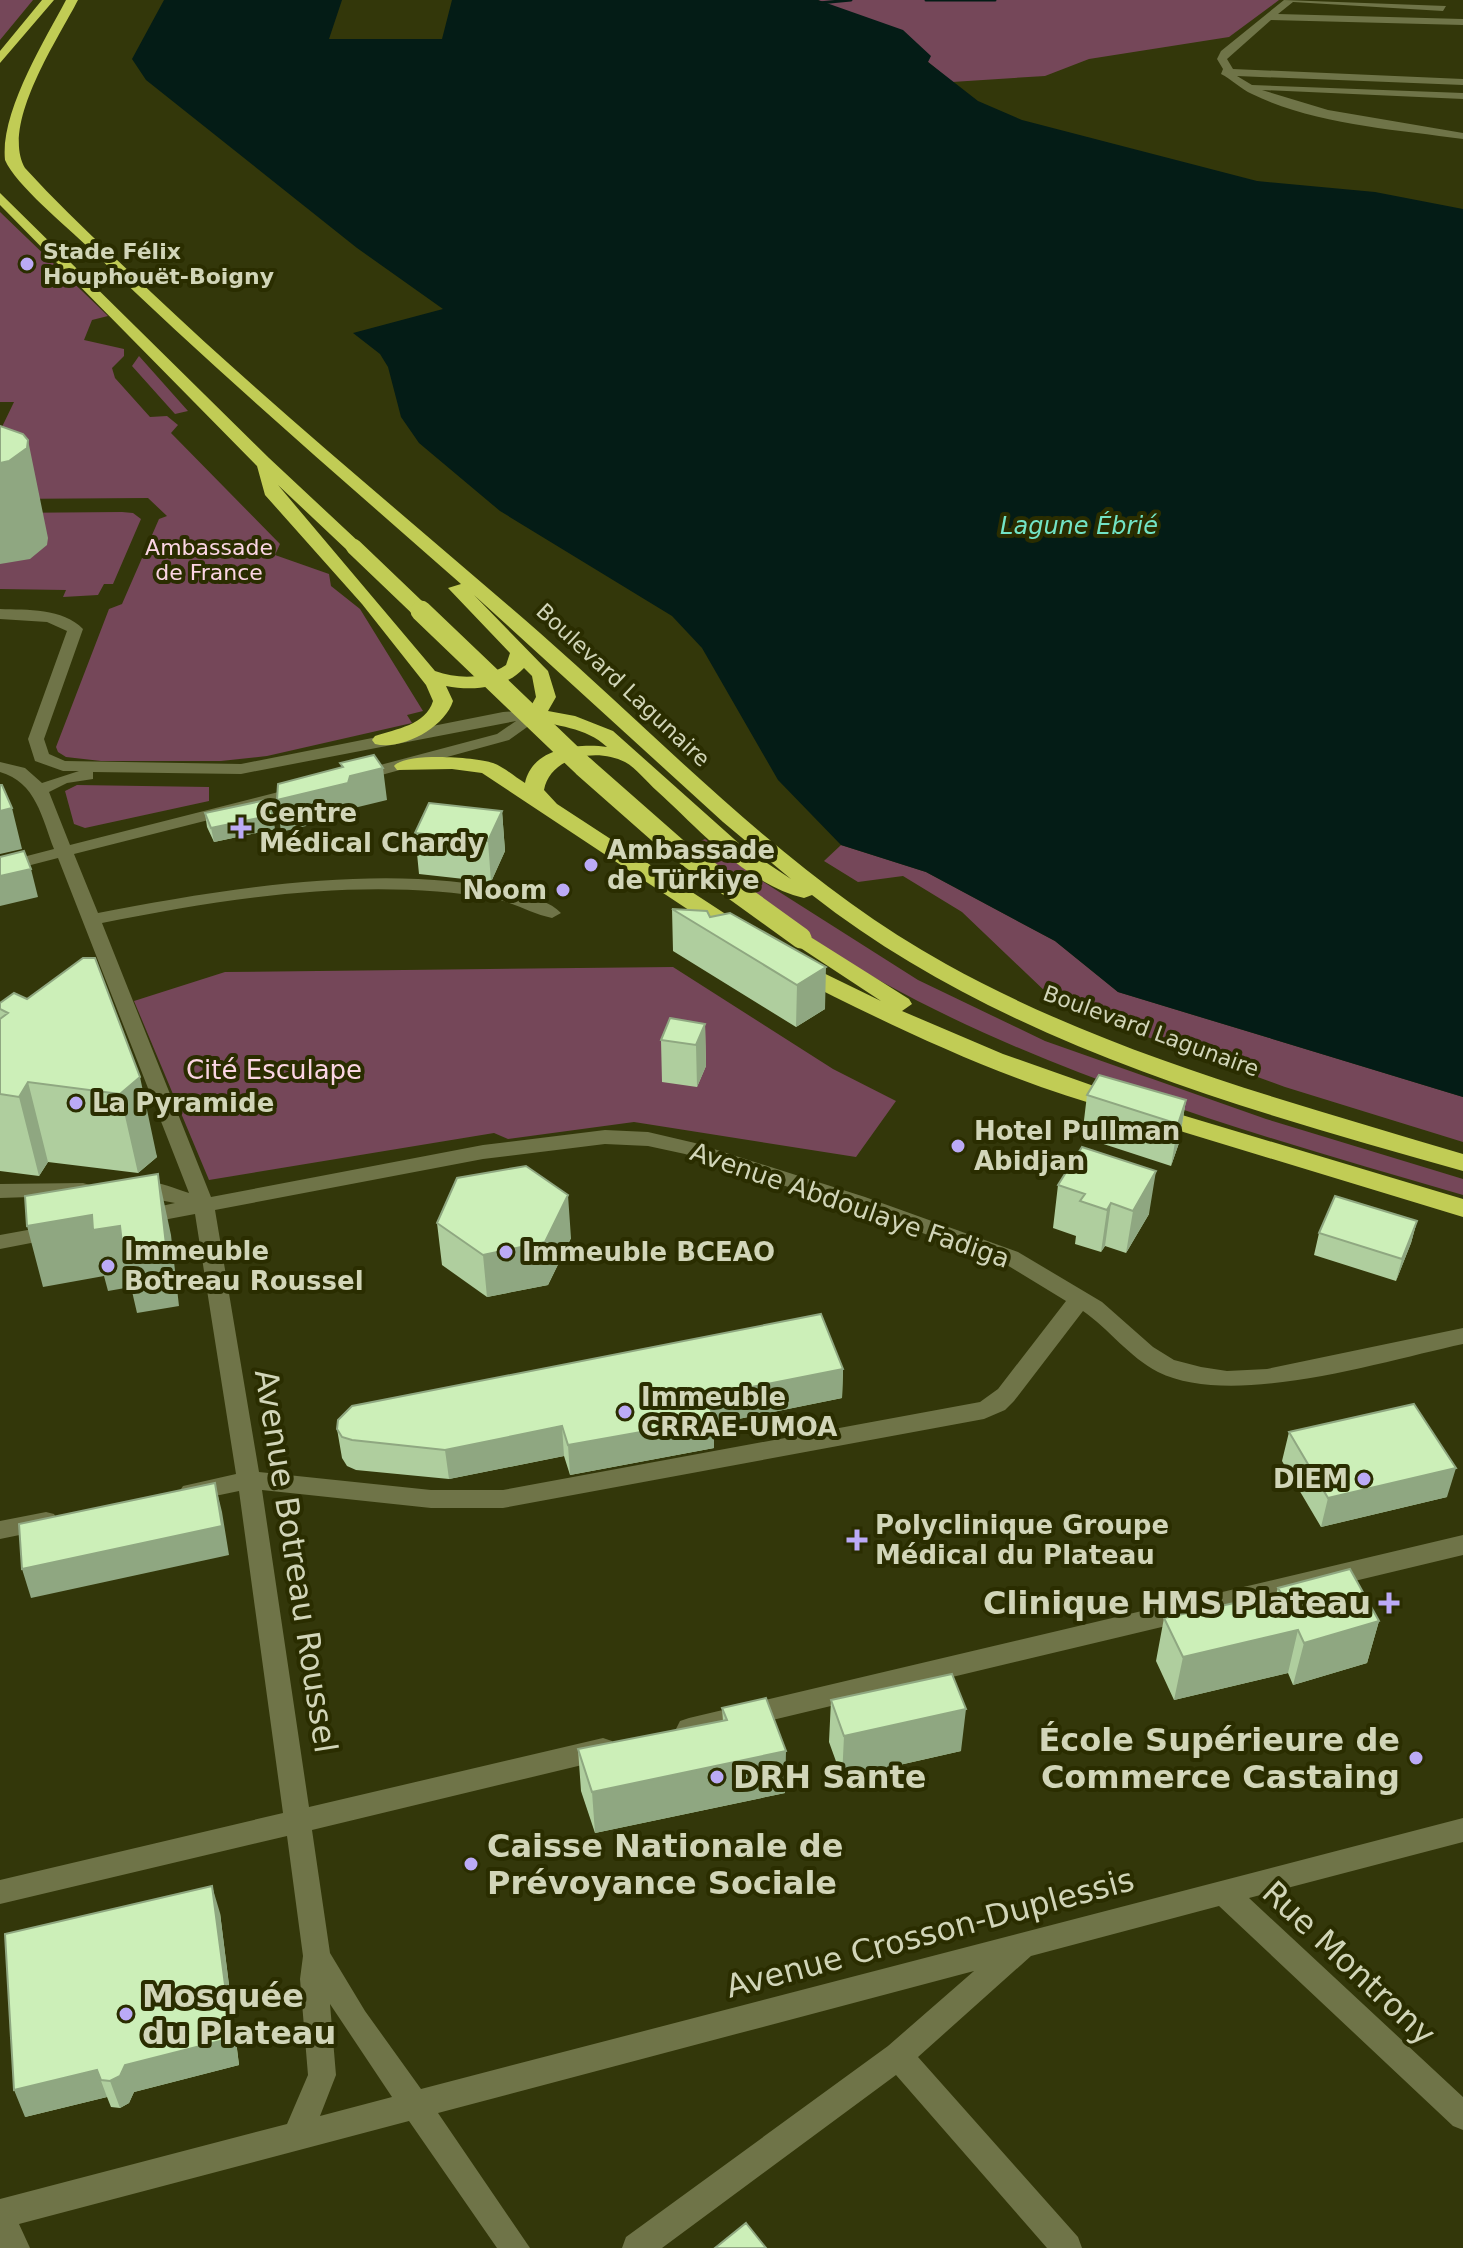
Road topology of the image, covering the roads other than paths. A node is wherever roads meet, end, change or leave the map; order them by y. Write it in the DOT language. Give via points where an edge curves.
graph roads {
  1 [pos="48,0"];
  2 [pos="72,0"];
  3 [pos="1293,0"];
  4 [pos="86,7"];
  5 [pos="1463,10"];
  6 [pos="1266,17"];
  7 [pos="1463,22"];
  8 [pos="45,44"];
  9 [pos="0,59"];
  10 [pos="1230,72"];
  11 [pos="1379,78"];
  12 [pos="1463,82"];
  13 [pos="1246,87"];
  14 [pos="1382,93"];
  15 [pos="1463,96"];
  16 [pos="1463,136"];
  17 [pos="0,197"];
  18 [pos="263,462"];
  19 [pos="419,536"];
  20 [pos="0,614"];
  21 [pos="520,651"];
  22 [pos="428,675"];
  23 [pos="536,715"];
  24 [pos="36,739"];
  25 [pos="382,740"];
  26 [pos="637,760"];
  27 [pos="281,764"];
  28 [pos="404,766"];
  29 [pos="2,767"];
  30 [pos="159,770"];
  31 [pos="40,790"];
  32 [pos="293,793"];
  33 [pos="557,813"];
  34 [pos="62,852"];
  35 [pos="0,868"];
  36 [pos="839,908"];
  37 [pos="552,913"];
  38 [pos="89,920"];
  39 [pos="758,946"];
  40 [pos="778,959"];
  41 [pos="1251,1145"];
  42 [pos="1463,1163"];
  43 [pos="0,1191"];
  44 [pos="204,1205"];
  45 [pos="1463,1208"];
  46 [pos="40,1213"];
  47 [pos="127,1220"];
  48 [pos="83,1227"];
  49 [pos="0,1242"];
  50 [pos="1080,1299"];
  51 [pos="1463,1336"];
  52 [pos="249,1480"];
  53 [pos="171,1495"];
  54 [pos="62,1517"];
  55 [pos="0,1530"];
  56 [pos="1463,1545"];
  57 [pos="662,1735"];
  58 [pos="631,1742"];
  59 [pos="299,1821"];
  60 [pos="1463,1830"];
  61 [pos="0,1892"];
  62 [pos="1223,1892"];
  63 [pos="1028,1941"];
  64 [pos="317,1956"];
  65 [pos="898,2056"];
  66 [pos="414,2104"];
  67 [pos="1463,2116"];
  68 [pos="297,2136"];
  69 [pos="0,2214"];
  70 [pos="0,2220"];
  71 [pos="15,2248"];
  72 [pos="515,2248"];
  73 [pos="637,2248"];
  74 [pos="1067,2248"];
  1 -- 9 [label="highway"];
  2 -- 8 [label="highway, Boulevard Lagunaire"];
  3 -- 5 [label="street"];
  3 -- 6 [label="street"];
  4 -- 8 [label="highway"];
  6 -- 7 [label="street"];
  6 -- 10 [label="street" via="1235,46"];
  8 -- 19 [label="highway, Boulevard Lagunaire" via="13,83 5,102 3,123 11,158 39,192 188,335"];
  10 -- 11 [label="street"];
  10 -- 13 [label="street"];
  11 -- 12 [label="street"];
  11 -- 14 [label="street"];
  13 -- 14 [label="street"];
  13 -- 16 [label="street" via="1280,102"];
  14 -- 15 [label="street"];
  17 -- 18 [label="highway"];
  18 -- 22 [label="highway" via="271,491"];
  18 -- 41 [label="highway, bridge" via="675,847 875,990 1024,1062"];
  19 -- 21 [label="highway" via="440,568"];
  19 -- 36 [label="highway, Boulevard Lagunaire" via="748,836"];
  20 -- 24 [label="street" via="45,616 75,629"];
  21 -- 22 [label="highway" via="514,668 492,679 460,684"];
  21 -- 23 [label="highway" via="545,686 544,707"];
  22 -- 25 [label="highway" via="443,701 439,715"];
  23 -- 25 [label="street"];
  23 -- 26 [label="highway" via="589,726"];
  23 -- 28 [label="street" via="503,737"];
  24 -- 29 [label="street" via="22,758"];
  24 -- 30 [label="street" via="41,757 50,763"];
  25 -- 27 [label="street"];
  26 -- 33 [label="highway" via="598,750 552,760 536,776 534,791"];
  26 -- 36 [label="highway" via="754,865"];
  27 -- 30 [label="street"];
  27 -- 32 [label="street" via="306,774"];
  28 -- 32 [label="street"];
  28 -- 33 [label="highway" via="452,763 488,768"];
  29 -- 31 [label="street" via="29,778"];
  30 -- 31 [label="street" via="63,779"];
  31 -- 34 [label="street, Avenue Botreau Roussel"];
  32 -- 34 [label="street"];
  33 -- 39 [label="highway"];
  34 -- 35 [label="street"];
  34 -- 38 [label="street, Avenue Botreau Roussel"];
  36 -- 42 [label="highway, Boulevard Lagunaire" via="938,969 1055,1026"];
  37 -- 38 [label="street" via="499,894 394,885 255,891"];
  38 -- 44 [label="street, Avenue Botreau Roussel"];
  40 -- 41 [label="highway" via="928,1033 1031,1074"];
  41 -- 45 [label="highway"];
  43 -- 46 [label="street"];
  44 -- 46 [label="street" via="151,1189 112,1190"];
  44 -- 47 [label="street, Avenue Abdoulaye Fadiga"];
  44 -- 50 [label="street, Avenue Abdoulaye Fadiga" via="483,1152 605,1137 648,1139 969,1240 1010,1257"];
  44 -- 52 [label="street, Avenue Botreau Roussel"];
  46 -- 48 [label="street"];
  46 -- 49 [label="street"];
  50 -- 51 [label="street, Avenue Abdoulaye Fadiga" via="1168,1367 1227,1379 1267,1377"];
  50 -- 52 [label="street" via="1006,1395 984,1410 503,1499 431,1499"];
  52 -- 53 [label="street"];
  52 -- 59 [label="street, Avenue Botreau Roussel"];
  54 -- 55 [label="street"];
  56 -- 57 [label="street"];
  58 -- 59 [label="street"];
  59 -- 61 [label="street"];
  59 -- 64 [label="street, Avenue Botreau Roussel"];
  60 -- 62 [label="street, Avenue Crosson-Duplessis"];
  62 -- 63 [label="street, Avenue Crosson-Duplessis"];
  62 -- 67 [label="street, Rue Montrony"];
  63 -- 65 [label="street"];
  63 -- 66 [label="street, Avenue Crosson-Duplessis"];
  64 -- 66 [label="street, Avenue Botreau Roussel"];
  64 -- 68 [label="street" via="322,2075"];
  65 -- 73 [label="street"];
  65 -- 74 [label="street"];
  66 -- 68 [label="street, Avenue Crosson-Duplessis"];
  66 -- 72 [label="street, Avenue Botreau Roussel"];
  68 -- 69 [label="street, Avenue Crosson-Duplessis"];
  70 -- 71 [label="street"];
}
